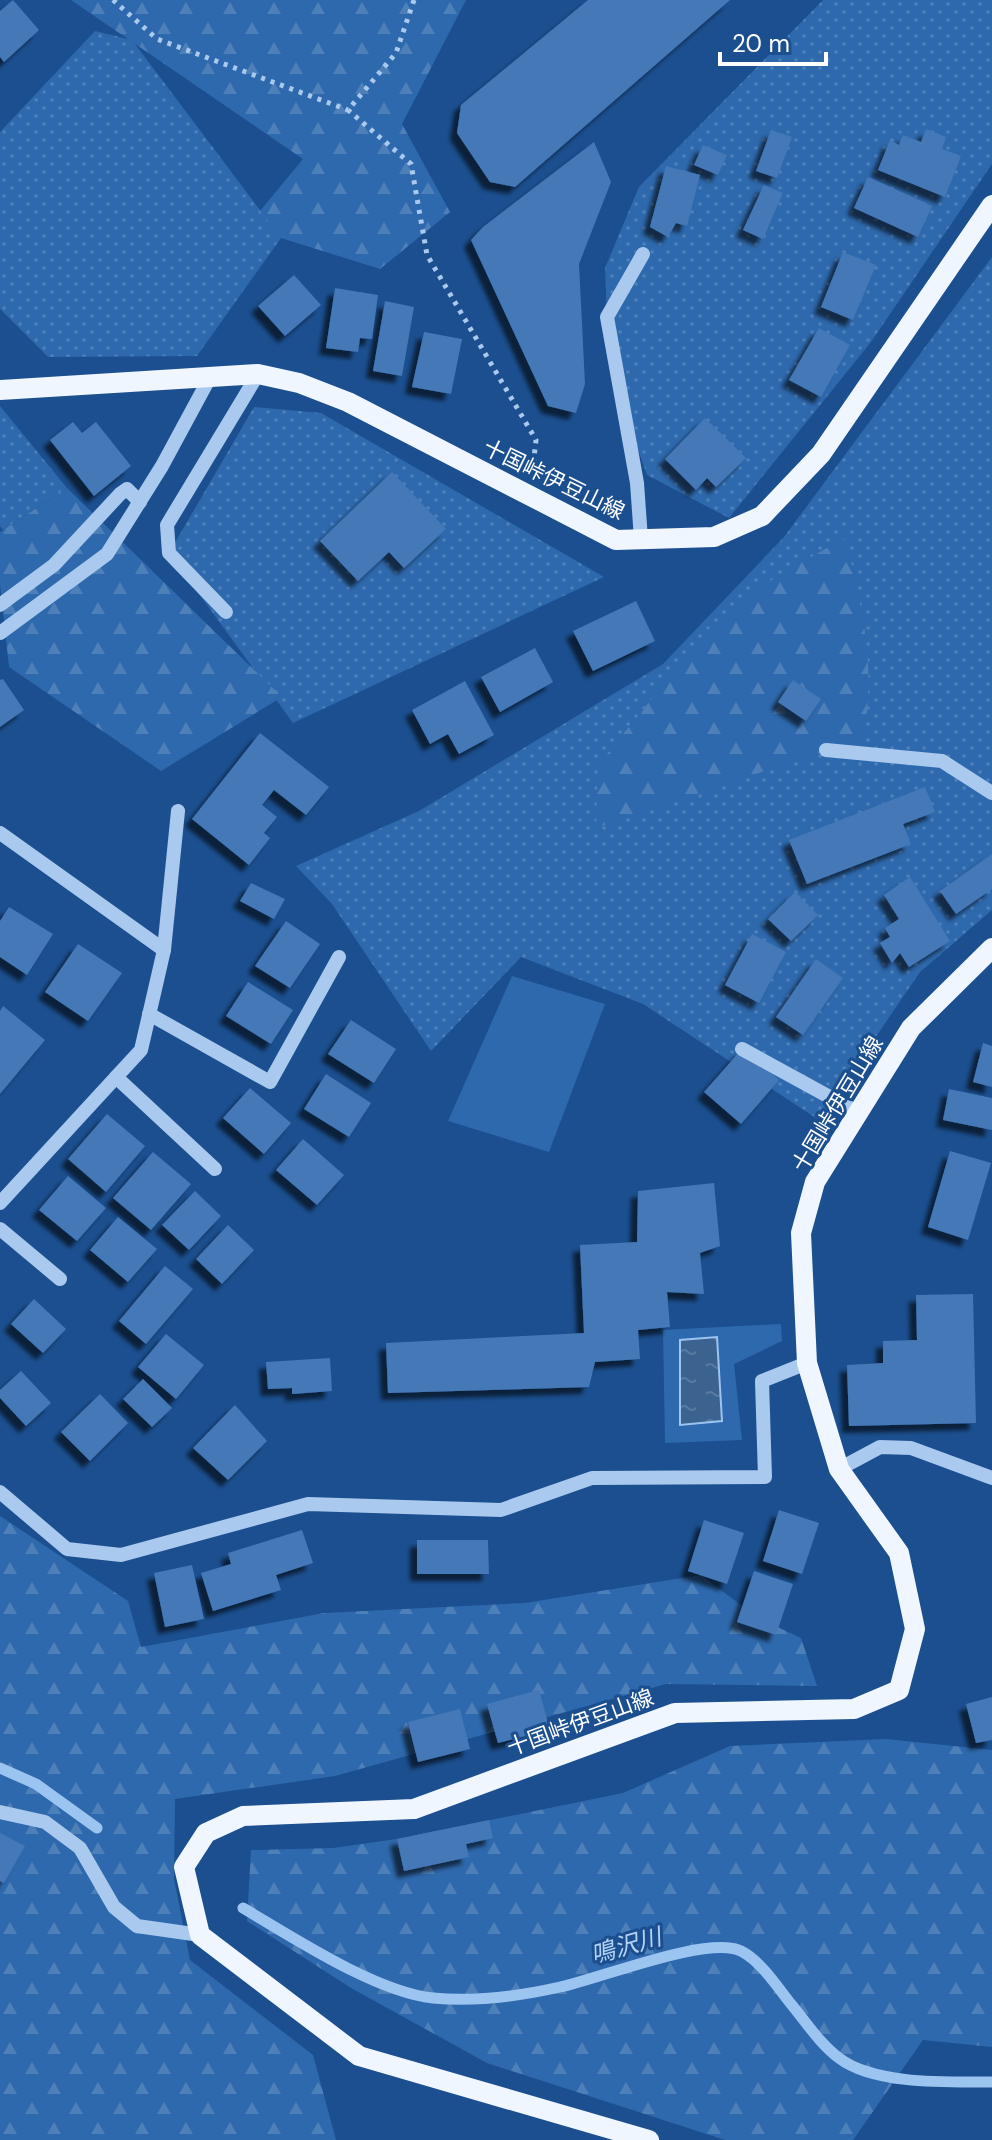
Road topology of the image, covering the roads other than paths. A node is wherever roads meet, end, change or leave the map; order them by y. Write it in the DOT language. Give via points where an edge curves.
graph roads {
  1 [pos="992,205"];
  2 [pos="643,254"];
  3 [pos="258,374"];
  4 [pos="209,379"];
  5 [pos="0,390"];
  6 [pos="140,502"];
  7 [pos="641,539"];
  8 [pos="0,605"];
  9 [pos="226,612"];
  10 [pos="0,633"];
  11 [pos="826,750"];
  12 [pos="992,793"];
  13 [pos="178,811"];
  14 [pos="0,833"];
  15 [pos="992,948"];
  16 [pos="164,950"];
  17 [pos="339,957"];
  18 [pos="149,1014"];
  19 [pos="742,1049"];
  20 [pos="116,1077"];
  21 [pos="857,1112"];
  22 [pos="215,1169"];
  23 [pos="0,1203"];
  24 [pos="0,1229"];
  25 [pos="60,1279"];
  26 [pos="807,1363"];
  27 [pos="839,1469"];
  28 [pos="992,1478"];
  29 [pos="0,1492"];
  30 [pos="0,1812"];
  31 [pos="200,1935"];
  32 [pos="649,2140"];
  1 -- 7 [label="main road, 十国峠伊豆山線" via="821,454 762,516 714,537"];
  2 -- 7 [label="street" via="607,317 637,483"];
  3 -- 4 [label="main road, 十国峠伊豆山線"];
  3 -- 7 [label="main road, 十国峠伊豆山線" via="348,402 616,540"];
  3 -- 9 [label="street" via="167,525 169,553"];
  4 -- 5 [label="main road, 十国峠伊豆山線"];
  4 -- 6 [label="street"];
  6 -- 8 [label="street" via="127,489 120,494 54,565"];
  6 -- 10 [label="street" via="107,554"];
  11 -- 12 [label="street" via="942,761"];
  13 -- 16 [label="street"];
  14 -- 16 [label="street"];
  15 -- 21 [label="main road, 十国峠伊豆山線" via="911,1028"];
  16 -- 18 [label="street"];
  17 -- 18 [label="street" via="270,1082"];
  18 -- 20 [label="street" via="141,1050"];
  19 -- 21 [label="street"];
  20 -- 22 [label="street"];
  20 -- 23 [label="street"];
  21 -- 26 [label="main road, 十国峠伊豆山線" via="815,1182 801,1233"];
  24 -- 25 [label="street"];
  26 -- 27 [label="main road, 十国峠伊豆山線"];
  26 -- 29 [label="street" via="762,1381 765,1477 592,1478 501,1510 308,1504 121,1555 67,1549"];
  27 -- 28 [label="street" via="880,1447 911,1448"];
  27 -- 31 [label="main road, 十国峠伊豆山線" via="899,1553 915,1629 899,1690 854,1709 675,1713 414,1809 243,1816 206,1833 184,1867"];
  30 -- 31 [label="street" via="45,1822 80,1848 114,1907 137,1926"];
  31 -- 32 [label="main road" via="359,2056"];
}
